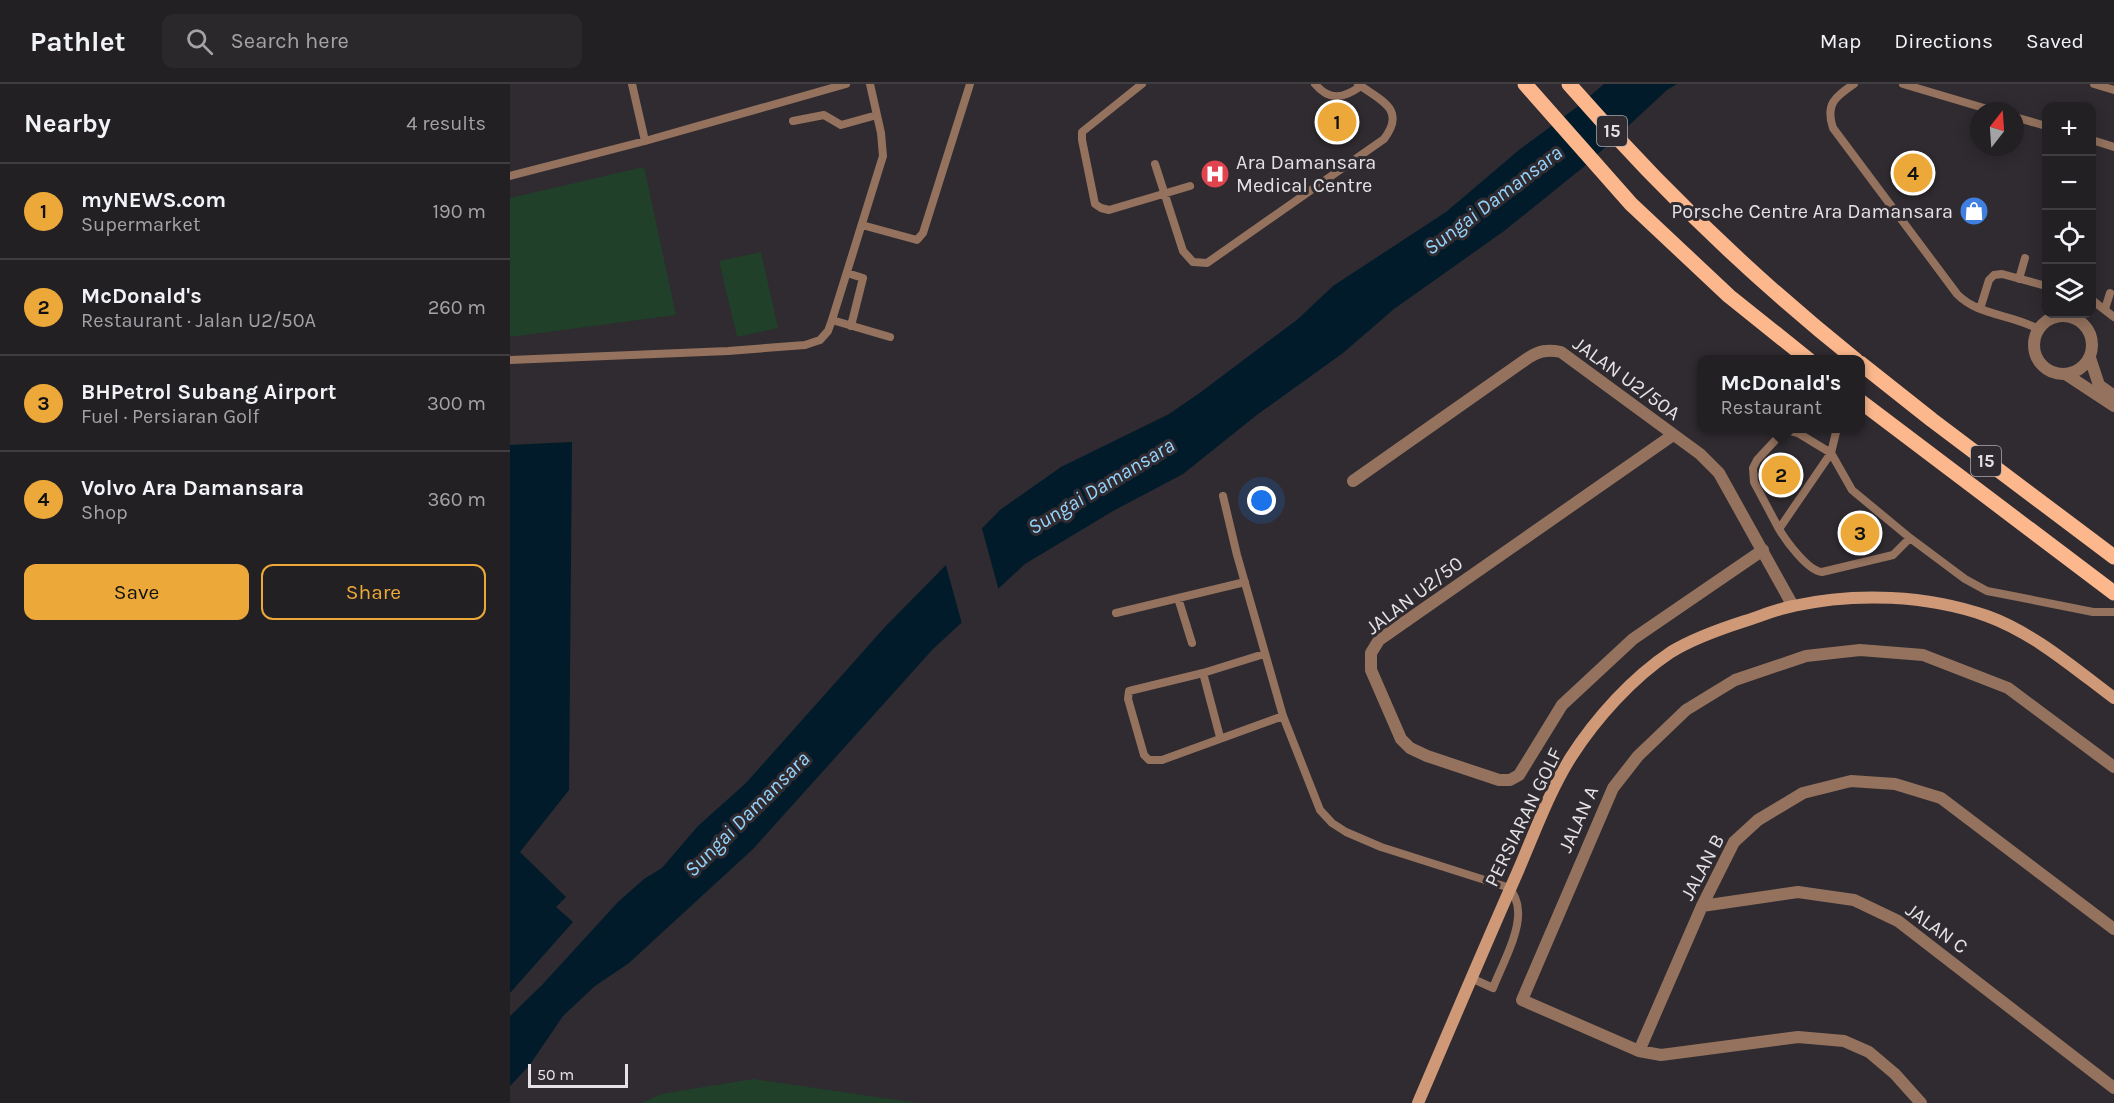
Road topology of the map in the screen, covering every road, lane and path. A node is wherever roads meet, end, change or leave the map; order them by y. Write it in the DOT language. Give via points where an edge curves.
graph roads {
  1 [pos="632,84"];
  2 [pos="846,84"];
  3 [pos="870,84"];
  4 [pos="970,84"];
  5 [pos="1142,84"];
  6 [pos="1315,84"];
  7 [pos="1525,84"];
  8 [pos="1569,84"];
  9 [pos="1854,84"];
  10 [pos="1903,84"];
  11 [pos="2094,84"];
  12 [pos="1359,85"];
  13 [pos="2114,90"];
  14 [pos="1970,104"];
  15 [pos="877,114"];
  16 [pos="2024,120"];
  17 [pos="793,121"];
  18 [pos="2042,125"];
  19 [pos="645,141"];
  20 [pos="2096,142"];
  21 [pos="2114,147"];
  22 [pos="1155,164"];
  23 [pos="510,176"];
  24 [pos="1190,186"];
  25 [pos="1164,194"];
  26 [pos="862,225"];
  27 [pos="2025,258"];
  28 [pos="847,273"];
  29 [pos="2019,279"];
  30 [pos="2042,285"];
  31 [pos="2110,293"];
  32 [pos="2096,303"];
  33 [pos="1980,309"];
  34 [pos="2105,309"];
  35 [pos="2114,316"];
  36 [pos="832,320"];
  37 [pos="851,326"];
  38 [pos="2038,329"];
  39 [pos="890,338"];
  40 [pos="1803,355"];
  41 [pos="1850,355"];
  42 [pos="2090,358"];
  43 [pos="510,360"];
  44 [pos="1865,367"];
  45 [pos="2067,375"];
  46 [pos="2114,396"];
  47 [pos="1865,404"];
  48 [pos="2114,406"];
  49 [pos="1782,433"];
  50 [pos="1796,433"];
  51 [pos="1836,433"];
  52 [pos="1673,435"];
  53 [pos="1831,453"];
  54 [pos="1353,481"];
  55 [pos="1223,496"];
  56 [pos="1779,529"];
  57 [pos="1910,538"];
  58 [pos="1763,550"];
  59 [pos="2114,557"];
  60 [pos="1245,582"];
  61 [pos="2114,593"];
  62 [pos="1178,598"];
  63 [pos="1793,606"];
  64 [pos="2114,612"];
  65 [pos="1116,613"];
  66 [pos="1192,643"];
  67 [pos="1264,654"];
  68 [pos="1203,673"];
  69 [pos="2114,698"];
  70 [pos="1283,716"];
  71 [pos="1220,737"];
  72 [pos="2114,767"];
  73 [pos="1510,888"];
  74 [pos="1702,906"];
  75 [pos="2114,929"];
  76 [pos="1471,978"];
  77 [pos="1639,1051"];
  78 [pos="2114,1088"];
  79 [pos="1418,1103"];
  80 [pos="1921,1103"];
  1 -- 19 [label="lane"];
  2 -- 19 [label="lane"];
  3 -- 15 [label="lane"];
  4 -- 26 [label="lane" via="923,233 917,240"];
  5 -- 25 [label="lane" via="1087,127 1082,140 1095,204 1101,208 1109,210"];
  6 -- 12 [label="lane" via="1324,93 1339,96 1349,95"];
  7 -- 40 [label="main road, 15" via="1631,204 1729,296"];
  8 -- 41 [label="main road, 15" via="1656,178 1794,310"];
  9 -- 33 [label="lane" via="1838,95 1831,107 1833,128 1957,294"];
  10 -- 14 [label="lane"];
  11 -- 13 [label="lane"];
  12 -- 25 [label="lane" via="1391,110 1394,121 1384,139 1214,260 1200,264 1187,257"];
  15 -- 17 [label="lane" via="841,125 824,115"];
  15 -- 26 [label="lane" via="883,156"];
  16 -- 18 [label="lane"];
  19 -- 23 [label="lane"];
  20 -- 21 [label="lane"];
  22 -- 25 [label="lane"];
  24 -- 25 [label="lane"];
  26 -- 28 [label="lane"];
  27 -- 29 [label="lane"];
  28 -- 36 [label="lane"];
  28 -- 37 [label="lane" via="863,278"];
  29 -- 30 [label="lane"];
  29 -- 33 [label="lane" via="2002,274 1991,277"];
  31 -- 34 [label="lane"];
  32 -- 34 [label="lane"];
  33 -- 38 [label="lane" via="2022,320"];
  34 -- 35 [label="lane"];
  36 -- 37 [label="lane"];
  36 -- 43 [label="lane" via="820,340 805,345"];
  37 -- 39 [label="lane"];
  38 -- 42 [label="street" via="2054,317 2081,322 2091,339"];
  38 -- 45 [label="street" via="2033,347 2040,365"];
  42 -- 45 [label="street"];
  42 -- 46 [label="street" via="2099,385"];
  44 -- 59 [label="main road, 15"];
  45 -- 48 [label="street"];
  47 -- 61 [label="main road, 15"];
  49 -- 56 [label="lane" via="1753,468 1754,482"];
  50 -- 53 [label="lane"];
  51 -- 53 [label="lane"];
  52 -- 54 [label="street, JALAN U2/50A" via="1573,359 1550,350 1528,358"];
  52 -- 58 [label="street, JALAN U2/50A" via="1719,473"];
  52 -- 58 [label="street, JALAN U2/50" via="1379,640 1371,653 1371,670 1401,739 1427,756 1499,780 1510,780 1519,775 1562,705 1633,639"];
  53 -- 56 [label="lane"];
  53 -- 57 [label="lane" via="1852,490"];
  55 -- 60 [label="lane"];
  56 -- 57 [label="lane" via="1786,541 1819,572 1893,555"];
  57 -- 64 [label="lane" via="1987,591 2092,612"];
  58 -- 63 [label="street, JALAN U2/50A"];
  60 -- 62 [label="lane"];
  60 -- 67 [label="lane"];
  62 -- 65 [label="lane"];
  62 -- 66 [label="lane"];
  63 -- 69 [label="street, PERSIARAN GOLF" via="1851,598 1900,598 1988,616 2024,634"];
  63 -- 73 [label="street, PERSIARAN GOLF" via="1713,631 1671,652 1634,682 1571,758"];
  67 -- 68 [label="lane"];
  67 -- 70 [label="lane"];
  68 -- 71 [label="lane"];
  68 -- 71 [label="lane" via="1129,691 1128,699 1144,755 1149,760 1162,760"];
  70 -- 71 [label="lane"];
  70 -- 73 [label="lane" via="1320,810 1332,823 1381,847"];
  72 -- 77 [label="street, JALAN A" via="2008,688 1923,655 1860,650 1806,656 1735,680 1686,710 1638,756 1613,789 1522,1000"];
  73 -- 76 [label="street, PERSIARAN GOLF"];
  73 -- 76 [label="lane" via="1517,902 1516,926 1493,988"];
  74 -- 75 [label="street, JALAN B" via="1734,842 1758,820 1803,793 1851,781 1895,784 1941,798"];
  74 -- 77 [label="street, JALAN B"];
  74 -- 78 [label="street, JALAN C" via="1798,892 1854,900 1898,921"];
  76 -- 79 [label="street, PERSIARAN GOLF"];
  77 -- 80 [label="street, JALAN A" via="1661,1055 1798,1037 1844,1041 1869,1052"];
}
